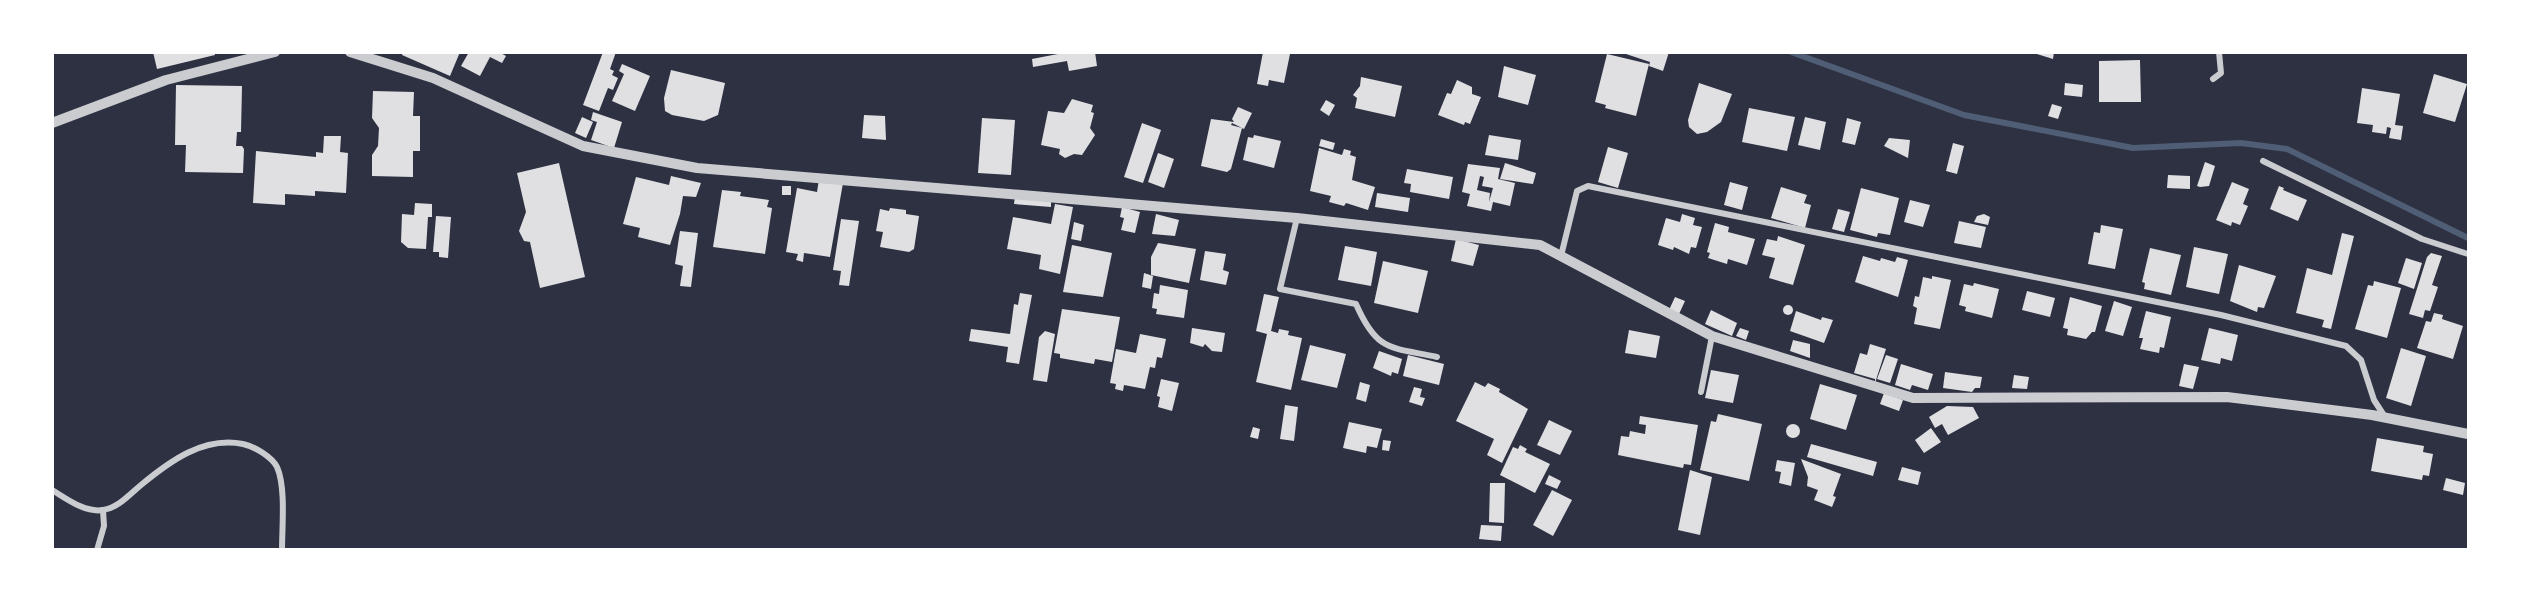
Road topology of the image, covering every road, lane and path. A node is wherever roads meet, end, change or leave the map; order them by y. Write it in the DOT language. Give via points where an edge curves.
graph roads {
  1 [pos="275,52"];
  2 [pos="350,52"];
  3 [pos="2219,52"];
  4 [pos="2213,79"];
  5 [pos="52,123"];
  6 [pos="2263,161"];
  7 [pos="1297,218"];
  8 [pos="2469,254"];
  9 [pos="1561,256"];
  10 [pos="1712,336"];
  11 [pos="1437,357"];
  12 [pos="1701,392"];
  13 [pos="2386,418"];
  14 [pos="2469,434"];
  15 [pos="52,490"];
  16 [pos="103,510"];
  17 [pos="98,547"];
  18 [pos="105,549"];
  19 [pos="282,549"];
  1 -- 5 [label="street" via="166,80"];
  2 -- 7 [label="street" via="433,78 583,146 697,168"];
  3 -- 4 [label="street" via="2221,73"];
  6 -- 8 [label="street" via="2422,239"];
  7 -- 9 [label="street" via="1540,245"];
  7 -- 11 [label="street" via="1280,289 1356,304 1370,333 1384,344"];
  9 -- 10 [label="street"];
  9 -- 13 [label="street" via="1577,191 1588,186 2320,338 2346,346 2361,360 2374,400"];
  10 -- 12 [label="street"];
  10 -- 13 [label="street" via="1913,398 2227,397"];
  13 -- 14 [label="street"];
  15 -- 16 [label="street" via="80,506"];
  16 -- 17 [label="street" via="104,526"];
  16 -- 19 [label="street" via="121,502 160,470 198,447 226,441 247,445 276,466"];
  17 -- 18 [label="street"];
}
